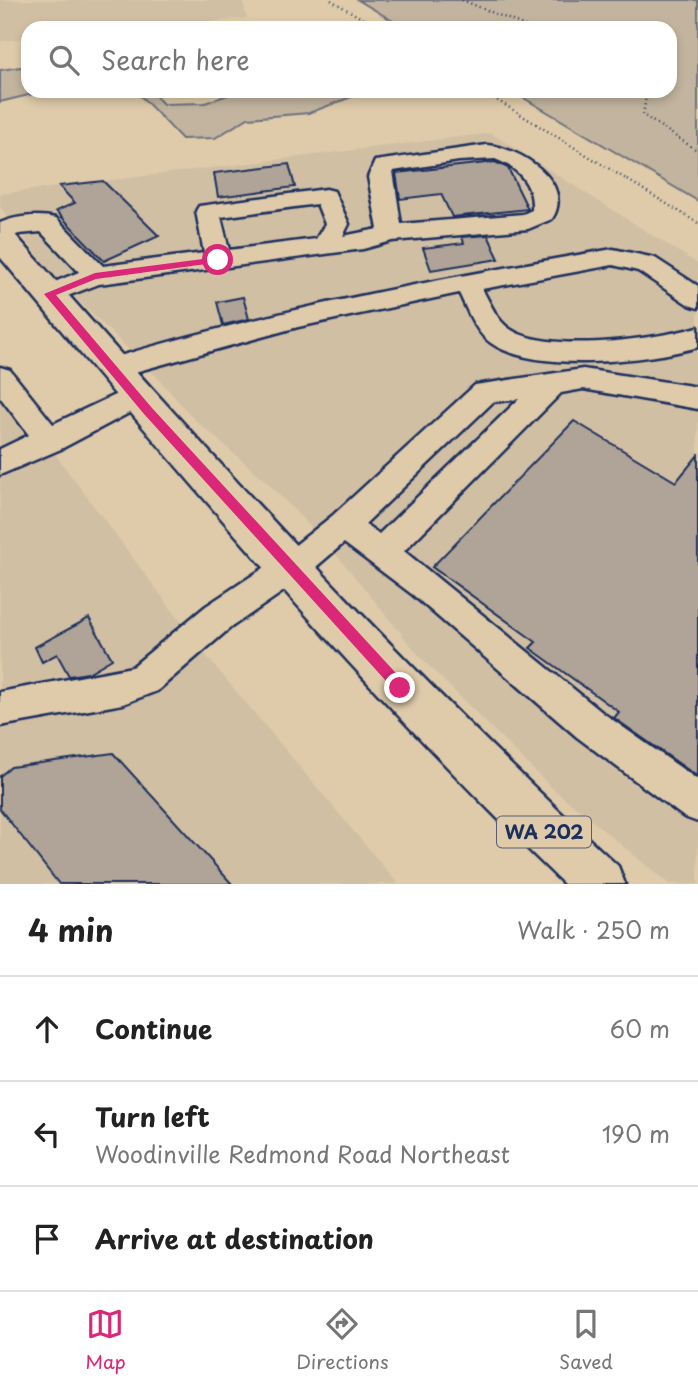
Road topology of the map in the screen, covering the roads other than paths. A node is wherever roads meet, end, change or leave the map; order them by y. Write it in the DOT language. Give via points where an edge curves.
graph roads {
  1 [pos="391,233"];
  2 [pos="0,235"];
  3 [pos="325,246"];
  4 [pos="218,260"];
  5 [pos="95,276"];
  6 [pos="466,282"];
  7 [pos="49,294"];
  8 [pos="698,299"];
  9 [pos="698,337"];
  10 [pos="113,368"];
  11 [pos="0,377"];
  12 [pos="553,383"];
  13 [pos="136,396"];
  14 [pos="698,398"];
  15 [pos="50,441"];
  16 [pos="0,463"];
  17 [pos="343,525"];
  18 [pos="381,553"];
  19 [pos="291,568"];
  20 [pos="0,709"];
  21 [pos="698,803"];
  22 [pos="600,884"];
  1 -- 1 [label="lane" via="528,221 543,214 546,201 527,167 493,151 383,166 380,177"];
  1 -- 3 [label="lane"];
  2 -- 5 [label="lane" via="15,226 47,224"];
  2 -- 7 [label="main road, WA 202"];
  3 -- 4 [label="lane"];
  3 -- 4 [label="lane" via="337,223 326,196 208,211"];
  4 -- 5 [label="lane"];
  5 -- 7 [label="lane"];
  6 -- 8 [label="lane" via="613,257 646,264"];
  6 -- 9 [label="lane" via="499,335 520,347 545,352 610,351"];
  6 -- 10 [label="lane" via="196,341"];
  7 -- 10 [label="main road, WA 202"];
  10 -- 13 [label="main road, WA 202"];
  11 -- 15 [label="lane"];
  12 -- 14 [label="lane" via="583,379"];
  12 -- 17 [label="lane" via="485,393"];
  12 -- 18 [label="lane"];
  13 -- 15 [label="lane"];
  13 -- 19 [label="main road, WA 202"];
  15 -- 16 [label="lane"];
  17 -- 18 [label="lane"];
  17 -- 19 [label="lane"];
  18 -- 21 [label="lane" via="590,725"];
  19 -- 20 [label="lane" via="218,617 144,679 123,687"];
  19 -- 22 [label="main road, WA 202" via="453,742"];
}
